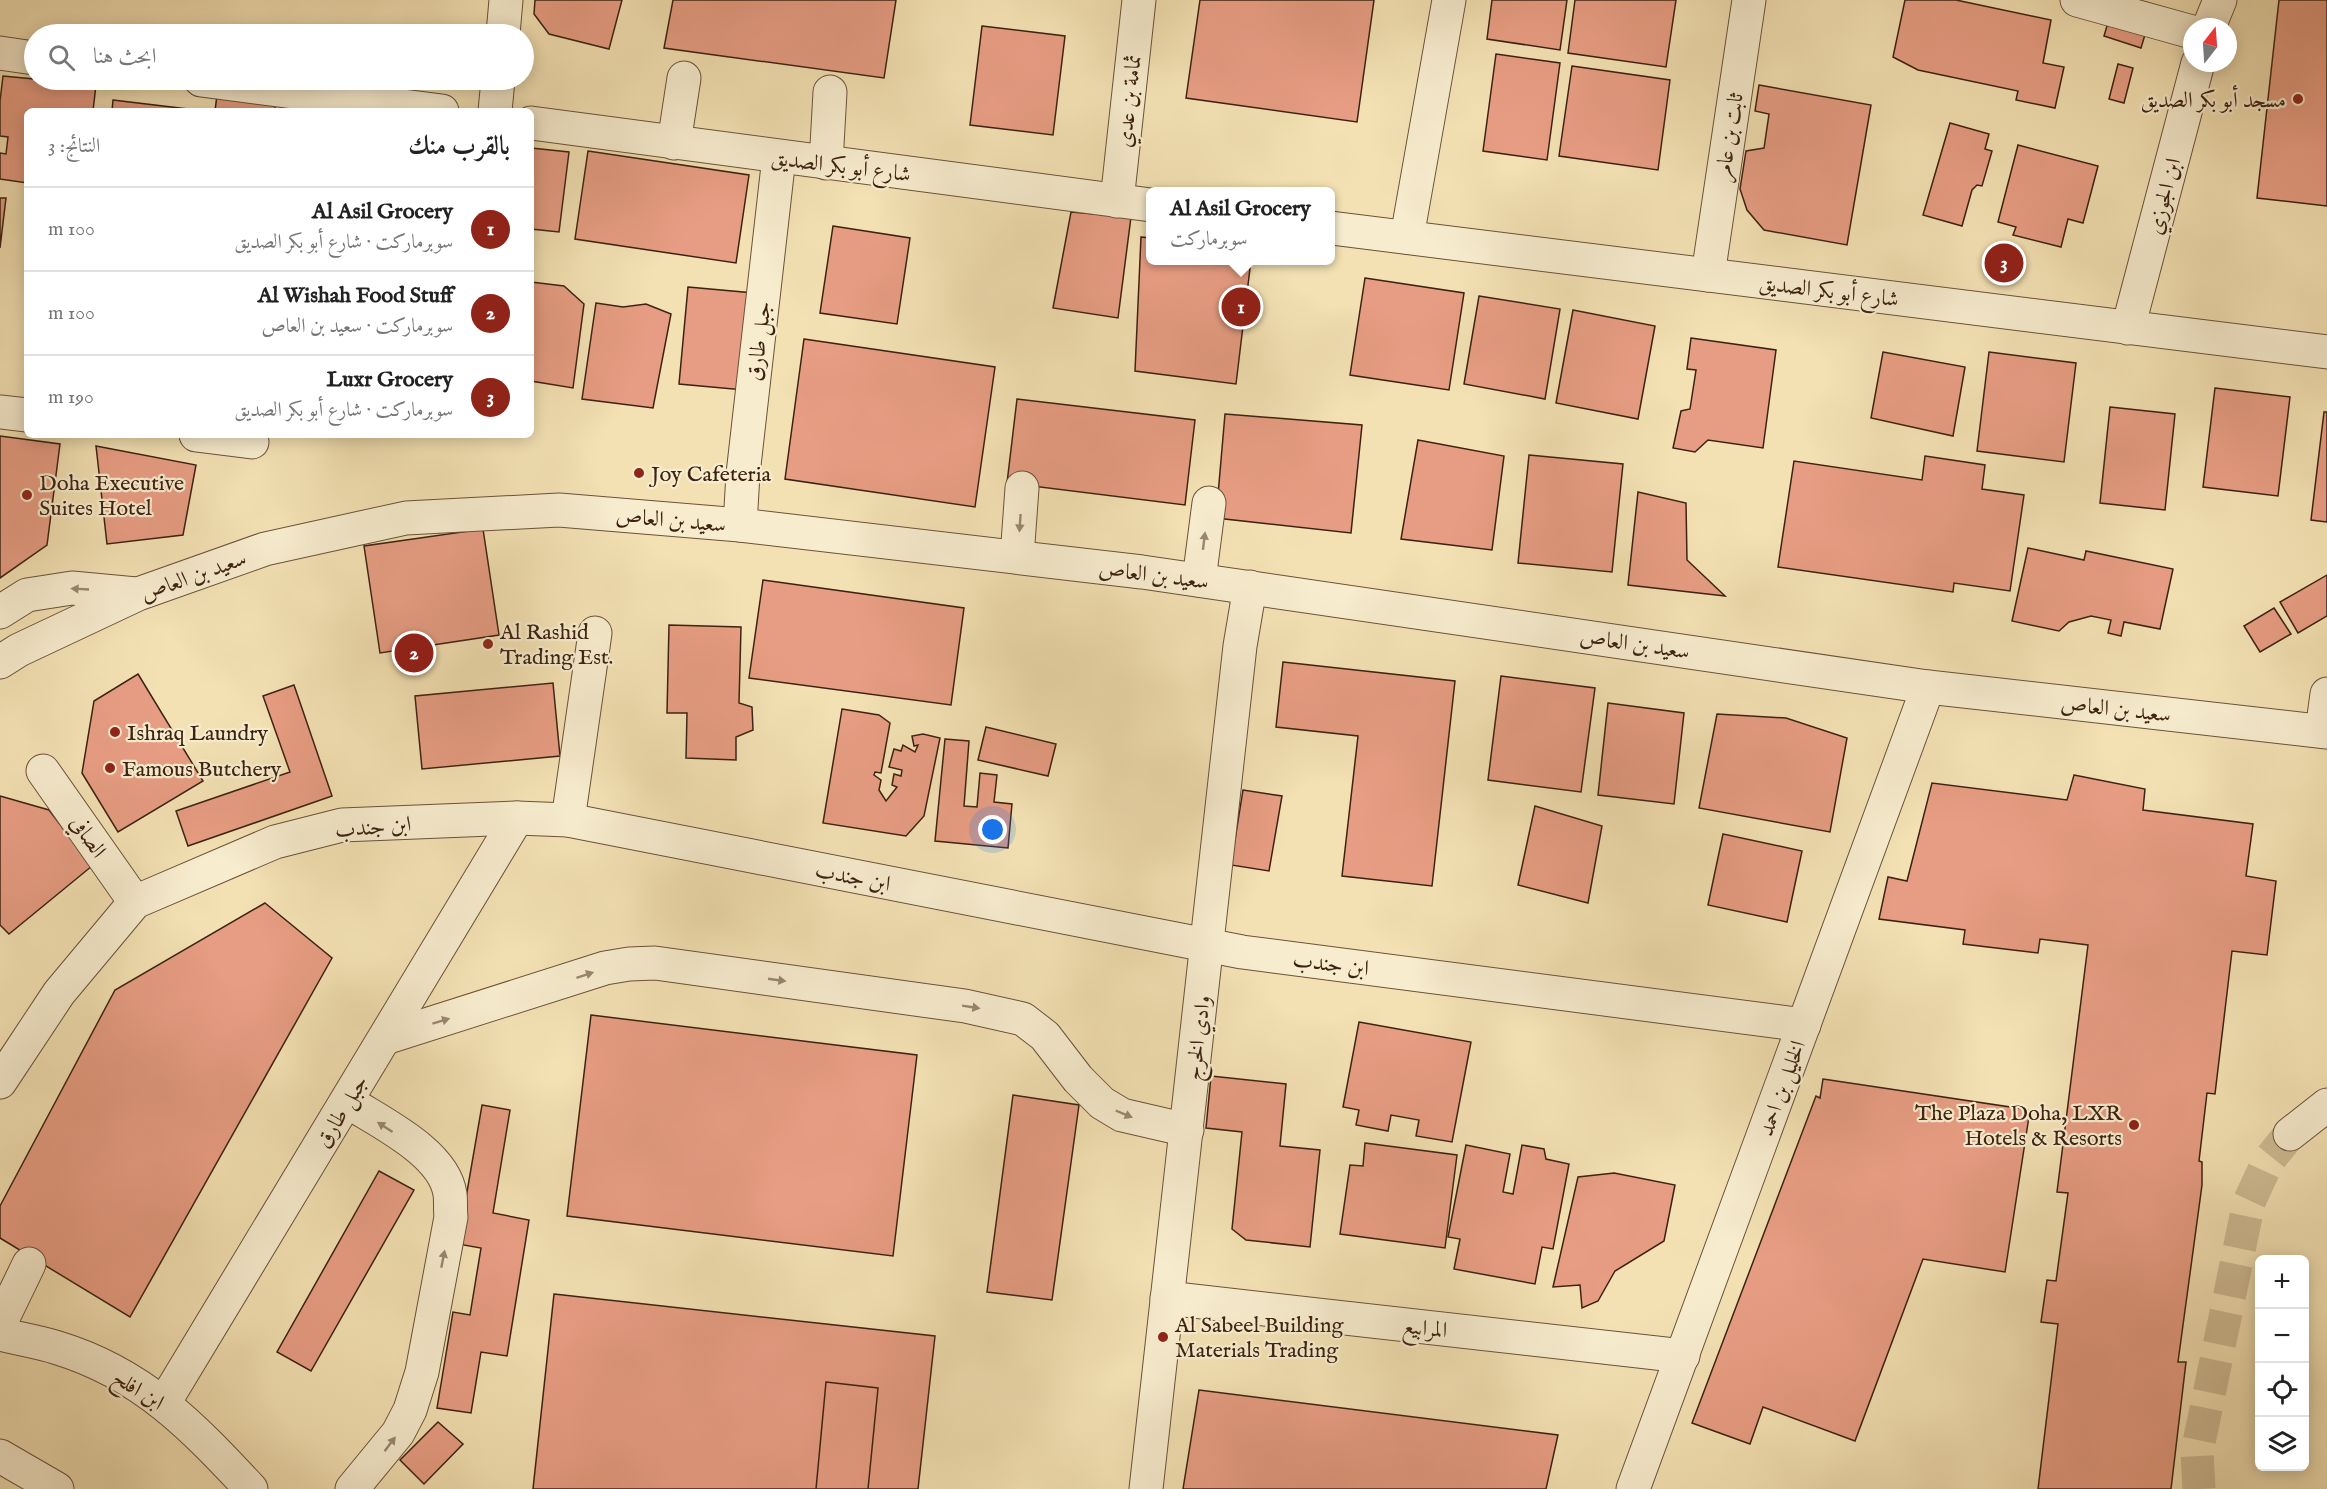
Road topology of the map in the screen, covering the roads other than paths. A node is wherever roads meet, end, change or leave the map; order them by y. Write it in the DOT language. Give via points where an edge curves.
graph roads {
  1 [pos="506,0"];
  2 [pos="1139,0"];
  3 [pos="1449,0"];
  4 [pos="1749,0"];
  5 [pos="2077,0"];
  6 [pos="2220,0"];
  7 [pos="2213,18"];
  8 [pos="503,24"];
  9 [pos="2183,29"];
  10 [pos="0,53"];
  11 [pos="24,57"];
  12 [pos="2196,72"];
  13 [pos="684,78"];
  14 [pos="279,90"];
  15 [pos="497,90"];
  16 [pos="830,93"];
  17 [pos="419,108"];
  18 [pos="495,108"];
  19 [pos="534,123"];
  20 [pos="674,143"];
  21 [pos="779,157"];
  22 [pos="826,163"];
  23 [pos="1117,201"];
  24 [pos="1146,205"];
  25 [pos="1335,228"];
  26 [pos="1407,237"];
  27 [pos="1708,275"];
  28 [pos="2128,328"];
  29 [pos="2327,352"];
  30 [pos="0,412"];
  31 [pos="24,415"];
  32 [pos="224,438"];
  33 [pos="252,441"];
  34 [pos="1022,488"];
  35 [pos="1209,503"];
  36 [pos="740,525"];
  37 [pos="1017,557"];
  38 [pos="1199,580"];
  39 [pos="1250,587"];
  40 [pos="138,594"];
  41 [pos="0,612"];
  42 [pos="595,633"];
  43 [pos="0,662"];
  44 [pos="1928,687"];
  45 [pos="2327,694"];
  46 [pos="2325,731"];
  47 [pos="43,771"];
  48 [pos="517,818"];
  49 [pos="568,820"];
  50 [pos="135,902"];
  51 [pos="1208,945"];
  52 [pos="1804,1025"];
  53 [pos="385,1038"];
  54 [pos="0,1082"];
  55 [pos="347,1101"];
  56 [pos="2327,1105"];
  57 [pos="1186,1130"];
  58 [pos="2290,1134"];
  59 [pos="29,1264"];
  60 [pos="1167,1298"];
  61 [pos="0,1324"];
  62 [pos="0,1334"];
  63 [pos="1683,1356"];
  64 [pos="164,1403"];
  65 [pos="0,1456"];
  66 [pos="40,1484"];
  67 [pos="251,1489"];
  68 [pos="351,1489"];
  69 [pos="1146,1489"];
  70 [pos="1633,1489"];
  1 -- 8 [label="street"];
  2 -- 23 [label="street, ثمامة بن عدي"];
  3 -- 26 [label="street"];
  4 -- 27 [label="street, ثابت بن عامر"];
  5 -- 9 [label="street"];
  6 -- 7 [label="street"];
  10 -- 11 [label="street"];
  12 -- 28 [label="street, ابن الجوزي"];
  13 -- 20 [label="street"];
  14 -- 17 [label="street"];
  15 -- 18 [label="street"];
  16 -- 22 [label="street"];
  19 -- 20 [label="street, شارع أبو بكر الصديق"];
  20 -- 21 [label="street, شارع أبو بكر الصديق"];
  21 -- 22 [label="street, شارع أبو بكر الصديق"];
  21 -- 36 [label="street, جبل طارق"];
  22 -- 23 [label="street, شارع أبو بكر الصديق"];
  23 -- 24 [label="street, شارع أبو بكر الصديق"];
  25 -- 26 [label="street, شارع أبو بكر الصديق"];
  26 -- 27 [label="street, شارع أبو بكر الصديق"];
  27 -- 28 [label="street, شارع أبو بكر الصديق"];
  28 -- 29 [label="street, شارع أبو بكر الصديق"];
  30 -- 31 [label="street"];
  32 -- 33 [label="street"];
  34 -- 37 [label="street, one-way"];
  38 -- 35 [label="street, one-way"];
  36 -- 37 [label="street, سعيد بن العاص"];
  36 -- 40 [label="street, سعيد بن العاص" via="559,510 406,518 265,549"];
  37 -- 38 [label="street, سعيد بن العاص"];
  38 -- 39 [label="street, سعيد بن العاص"];
  39 -- 44 [label="street, سعيد بن العاص"];
  39 -- 51 [label="street, وادي الخرج" via="1240,646"];
  40 -- 41 [label="street, one-way" via="72,588 27,596"];
  40 -- 43 [label="street, سعيد بن العاص"];
  42 -- 49 [label="street"];
  44 -- 46 [label="street, سعيد بن العاص"];
  44 -- 52 [label="street, الخليل بن احمد"];
  45 -- 46 [label="street"];
  47 -- 50 [label="street, الصافي"];
  48 -- 49 [label="street, ابن جندب"];
  48 -- 50 [label="street, ابن جندب" via="342,825 275,842"];
  48 -- 53 [label="street, جبل طارق"];
  49 -- 51 [label="street, ابن جندب"];
  50 -- 54 [label="street, ابن جندب" via="59,993"];
  51 -- 52 [label="street, ابن جندب"];
  51 -- 57 [label="street, وادي الخرج"];
  52 -- 63 [label="street, الخليل بن احمد"];
  53 -- 55 [label="street, جبل طارق"];
  53 -- 57 [label="street, one-way" via="605,968 655,963 965,1006 1023,1019 1045,1036 1102,1103 1122,1114"];
  55 -- 64 [label="street, جبل طارق"];
  68 -- 55 [label="street, one-way" via="398,1433 410,1410 422,1372 451,1217 450,1192 440,1170 424,1152"];
  56 -- 58 [label="street"];
  57 -- 60 [label="street, وادي الخرج"];
  59 -- 61 [label="street"];
  60 -- 63 [label="street, المرابيع"];
  60 -- 69 [label="street, وادي الخرج"];
  62 -- 64 [label="street, ابن افلح" via="58,1348 96,1363"];
  63 -- 70 [label="street, الخليل بن احمد"];
  64 -- 67 [label="street, ابن افلح"];
  65 -- 66 [label="street"];
}
